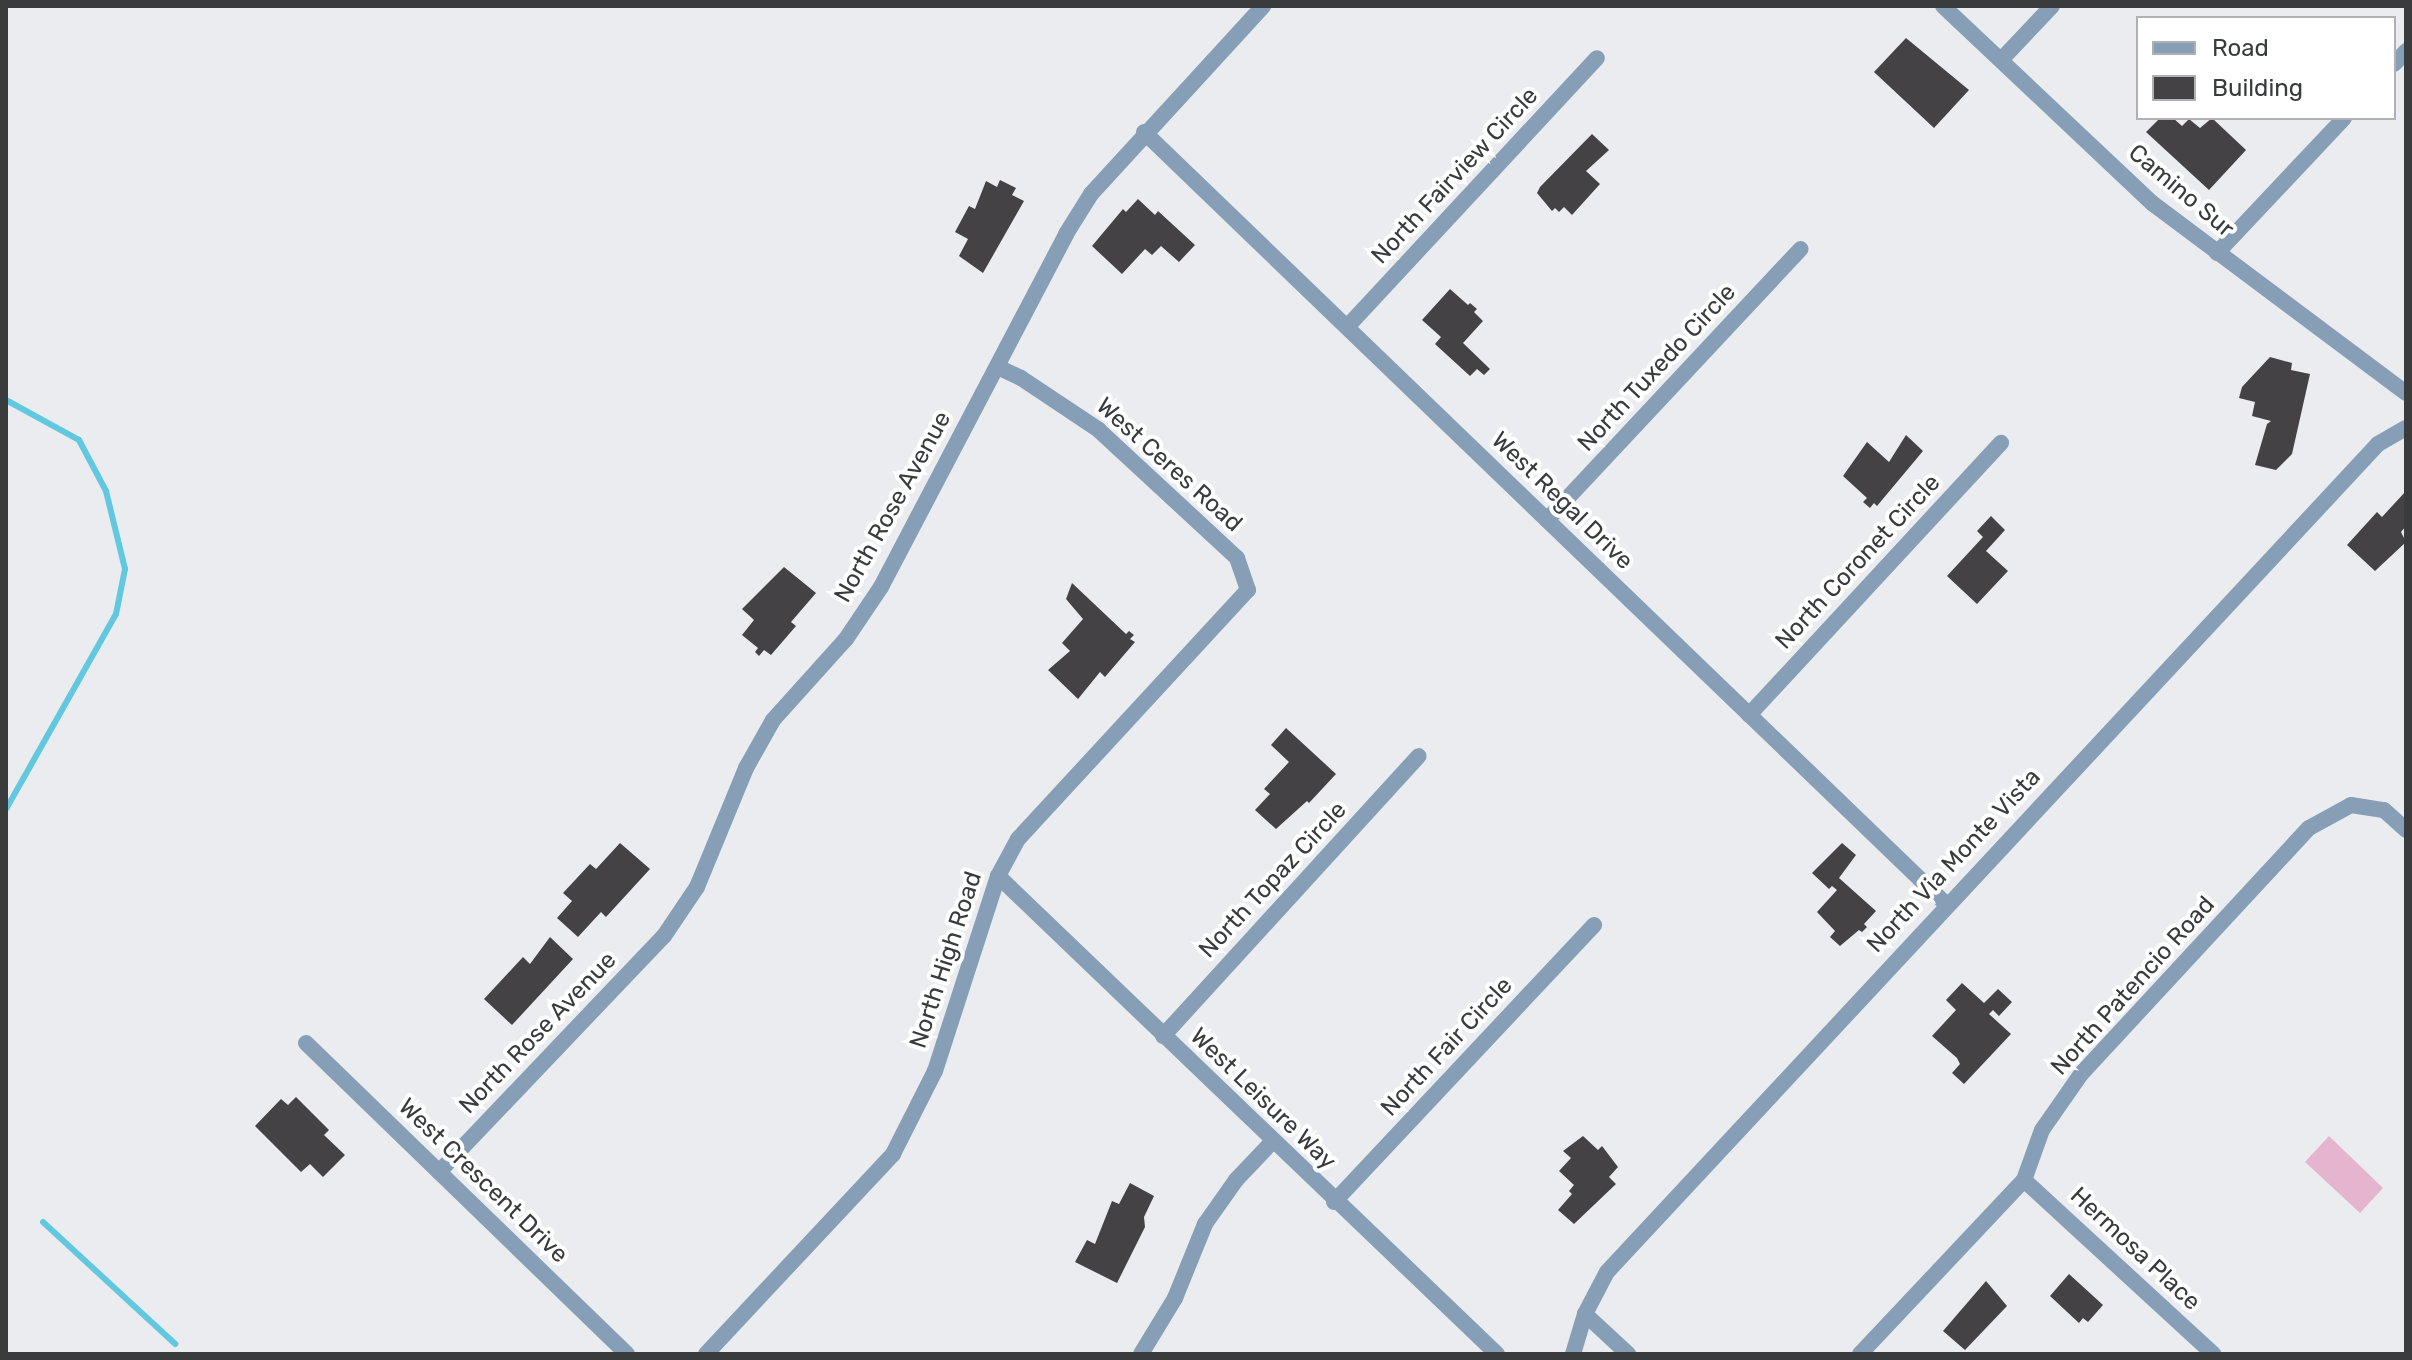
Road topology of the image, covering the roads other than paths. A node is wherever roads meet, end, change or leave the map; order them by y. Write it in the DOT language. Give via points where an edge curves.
graph roads {
  1 [pos="1263,6"];
  2 [pos="1943,6"];
  3 [pos="2052,6"];
  4 [pos="1597,58"];
  5 [pos="2001,60"];
  6 [pos="2342,120"];
  7 [pos="1144,132"];
  8 [pos="1801,249"];
  9 [pos="2217,253"];
  10 [pos="1347,327"];
  11 [pos="997,367"];
  12 [pos="2406,393"];
  13 [pos="2406,428"];
  14 [pos="2001,443"];
  15 [pos="1547,520"];
  16 [pos="1248,590"];
  17 [pos="1749,715"];
  18 [pos="1419,756"];
  19 [pos="2406,830"];
  20 [pos="998,876"];
  21 [pos="1946,904"];
  22 [pos="1594,925"];
  23 [pos="1163,1036"];
  24 [pos="306,1043"];
  25 [pos="1272,1142"];
  26 [pos="439,1172"];
  27 [pos="2024,1180"];
  28 [pos="1334,1202"];
  29 [pos="1585,1314"];
  30 [pos="627,1354"];
  31 [pos="706,1354"];
  32 [pos="1141,1354"];
  33 [pos="1497,1354"];
  34 [pos="1573,1354"];
  35 [pos="1628,1354"];
  36 [pos="1860,1354"];
  37 [pos="2213,1354"];
  1 -- 7 [label="street, North Rose Avenue"];
  2 -- 5 [label="street, Camino Sur"];
  3 -- 5 [label="street"];
  4 -- 10 [label="street, North Fairview Circle"];
  5 -- 9 [label="street, Camino Sur" via="2152,203"];
  6 -- 9 [label="street"];
  7 -- 10 [label="street, West Regal Drive"];
  7 -- 11 [label="street, North Rose Avenue" via="1091,194"];
  8 -- 15 [label="street, North Tuxedo Circle"];
  9 -- 12 [label="street, Camino Sur"];
  10 -- 15 [label="street, West Regal Drive"];
  11 -- 16 [label="street, West Ceres Road" via="1099,430 1237,558"];
  11 -- 26 [label="street, North Rose Avenue" via="881,587 846,639 773,720 746,768 697,887 664,936"];
  13 -- 21 [label="street, North Via Monte Vista" via="2378,444"];
  14 -- 17 [label="street, North Coronet Circle"];
  15 -- 17 [label="street, West Regal Drive"];
  16 -- 20 [label="street, North High Road" via="1018,839"];
  17 -- 21 [label="street, West Regal Drive"];
  18 -- 23 [label="street, North Topaz Circle"];
  19 -- 27 [label="street, North Patencio Road" via="2384,810 2351,805 2309,828 2081,1074 2042,1130"];
  20 -- 23 [label="street, West Leisure Way"];
  20 -- 31 [label="street, North High Road" via="935,1071 893,1154"];
  21 -- 29 [label="street, North Via Monte Vista" via="1607,1272"];
  22 -- 28 [label="street, North Fair Circle"];
  23 -- 25 [label="street, West Leisure Way"];
  24 -- 26 [label="street, West Crescent Drive"];
  25 -- 28 [label="street, West Leisure Way"];
  25 -- 32 [label="street" via="1205,1224 1175,1298"];
  26 -- 30 [label="street, West Crescent Drive"];
  27 -- 36 [label="street, North Patencio Road"];
  27 -- 37 [label="street, Hermosa Place"];
  28 -- 33 [label="street, West Leisure Way"];
  29 -- 34 [label="street, North Via Monte Vista"];
  29 -- 35 [label="street"];
}
